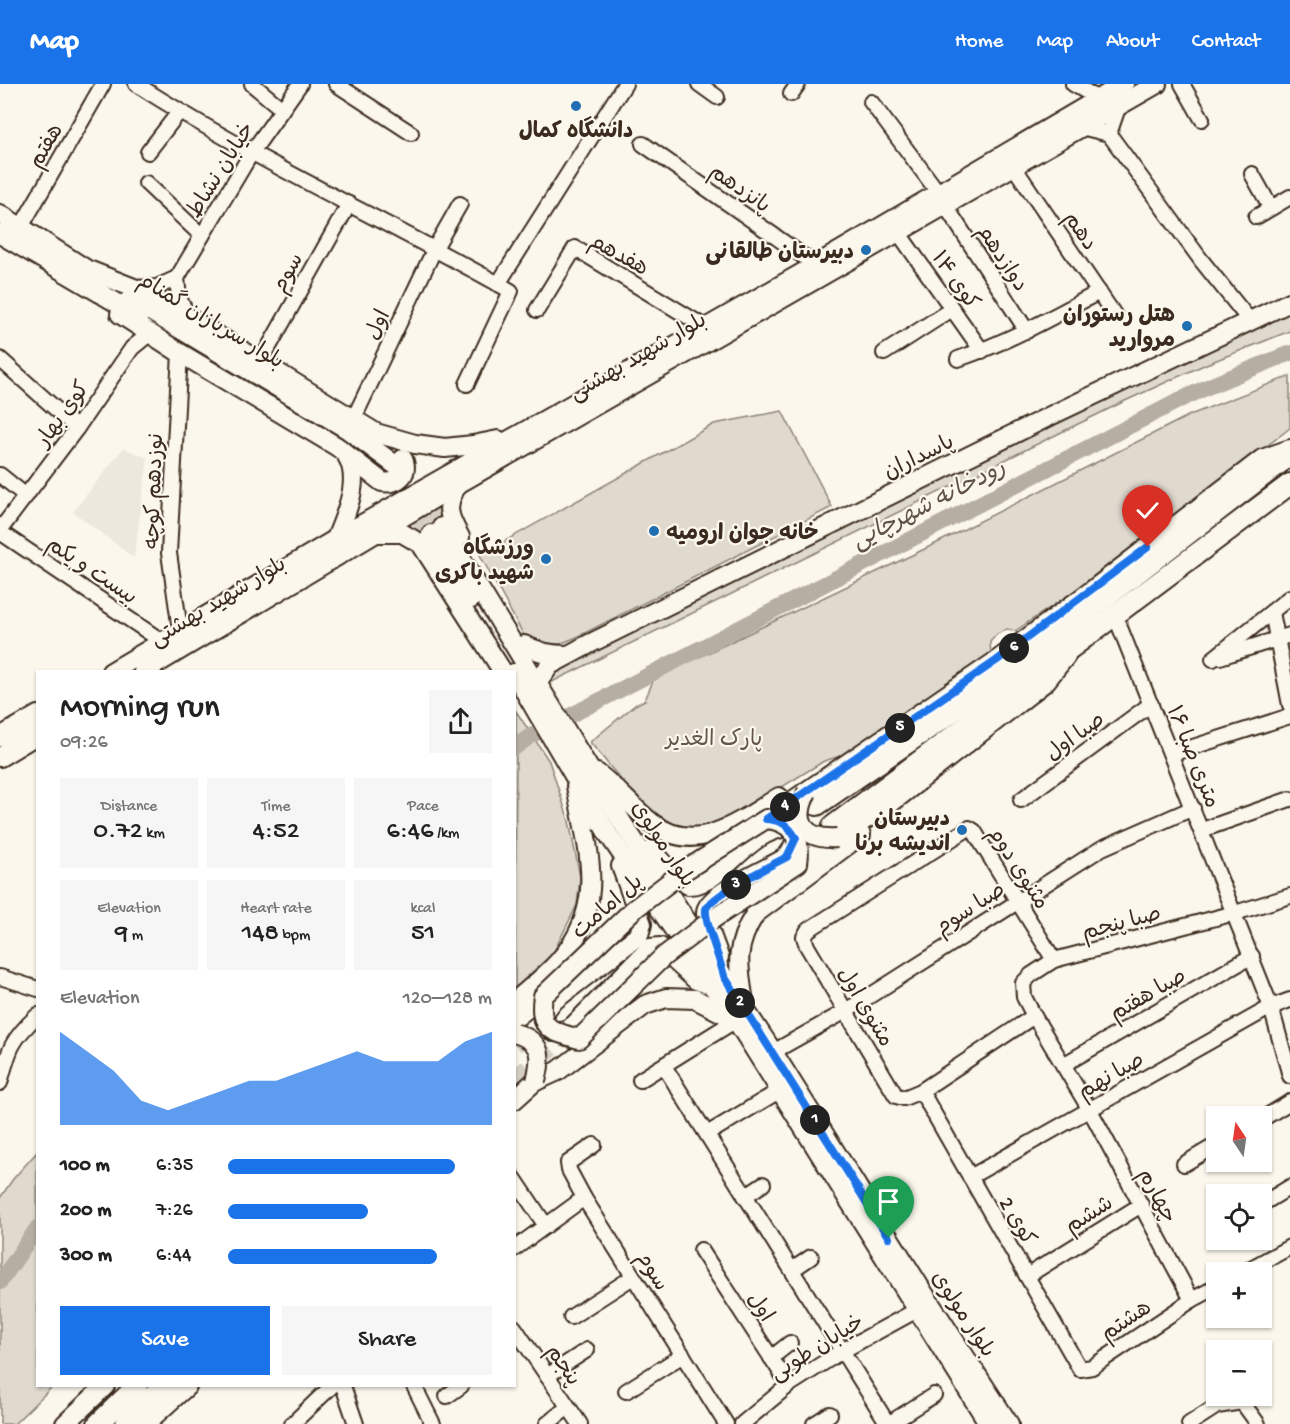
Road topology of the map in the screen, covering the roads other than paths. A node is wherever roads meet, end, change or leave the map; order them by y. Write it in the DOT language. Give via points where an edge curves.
graph roads {
  1 [pos="103,84"];
  2 [pos="136,84"];
  3 [pos="252,84"];
  4 [pos="300,84"];
  5 [pos="336,84"];
  6 [pos="626,84"];
  7 [pos="699,84"];
  8 [pos="1073,84"];
  9 [pos="1124,84"];
  10 [pos="1157,84"];
  11 [pos="1182,84"];
  12 [pos="717,96"];
  13 [pos="1099,99"];
  14 [pos="871,102"];
  15 [pos="1119,105"];
  16 [pos="282,109"];
  17 [pos="179,112"];
  18 [pos="1202,119"];
  19 [pos="1081,128"];
  20 [pos="411,133"];
  21 [pos="1109,134"];
  22 [pos="643,144"];
  23 [pos="148,152"];
  24 [pos="252,152"];
  25 [pos="1014,166"];
  26 [pos="1252,174"];
  27 [pos="146,183"];
  28 [pos="1290,197"];
  29 [pos="942,198"];
  30 [pos="349,204"];
  31 [pos="459,204"];
  32 [pos="1271,208"];
  33 [pos="0,214"];
  34 [pos="1256,217"];
  35 [pos="21,227"];
  36 [pos="898,232"];
  37 [pos="0,234"];
  38 [pos="202,236"];
  39 [pos="435,248"];
  40 [pos="841,258"];
  41 [pos="816,265"];
  42 [pos="87,278"];
  43 [pos="177,278"];
  44 [pos="498,284"];
  45 [pos="134,288"];
  46 [pos="1099,292"];
  47 [pos="1290,302"];
  48 [pos="952,309"];
  49 [pos="537,310"];
  50 [pos="1115,316"];
  51 [pos="189,318"];
  52 [pos="128,320"];
  53 [pos="1250,321"];
  54 [pos="705,327"];
  55 [pos="1027,331"];
  56 [pos="149,334"];
  57 [pos="132,348"];
  58 [pos="982,351"];
  59 [pos="180,353"];
  60 [pos="884,353"];
  61 [pos="958,358"];
  62 [pos="261,361"];
  63 [pos="2,366"];
  64 [pos="467,384"];
  65 [pos="354,418"];
  66 [pos="77,428"];
  67 [pos="376,433"];
  68 [pos="518,435"];
  69 [pos="1290,448"];
  70 [pos="347,455"];
  71 [pos="1290,455"];
  72 [pos="393,471"];
  73 [pos="0,475"];
  74 [pos="458,484"];
  75 [pos="1290,484"];
  76 [pos="26,496"];
  77 [pos="401,510"];
  78 [pos="0,531"];
  79 [pos="436,531"];
  80 [pos="378,533"];
  81 [pos="336,539"];
  82 [pos="1290,597"];
  83 [pos="1272,612"];
  84 [pos="1115,615"];
  85 [pos="180,630"];
  86 [pos="1283,637"];
  87 [pos="162,642"];
  88 [pos="524,645"];
  89 [pos="1072,648"];
  90 [pos="569,654"];
  91 [pos="114,670"];
  92 [pos="146,670"];
  93 [pos="502,670"];
  94 [pos="513,670"];
  95 [pos="516,674"];
  96 [pos="543,675"];
  97 [pos="516,693"];
  98 [pos="1151,704"];
  99 [pos="542,705"];
  100 [pos="1290,705"];
  101 [pos="36,716"];
  102 [pos="1290,716"];
  103 [pos="36,735"];
  104 [pos="0,737"];
  105 [pos="1171,754"];
  106 [pos="861,756"];
  107 [pos="0,757"];
  108 [pos="580,768"];
  109 [pos="812,799"];
  110 [pos="1290,799"];
  111 [pos="1021,800"];
  112 [pos="891,803"];
  113 [pos="1193,808"];
  114 [pos="766,819"];
  115 [pos="615,829"];
  116 [pos="1202,830"];
  117 [pos="793,832"];
  118 [pos="835,832"];
  119 [pos="798,862"];
  120 [pos="1290,896"];
  121 [pos="1018,900"];
  122 [pos="1235,913"];
  123 [pos="804,937"];
  124 [pos="1252,956"];
  125 [pos="1053,960"];
  126 [pos="0,977"];
  127 [pos="718,981"];
  128 [pos="1023,983"];
  129 [pos="36,988"];
  130 [pos="543,996"];
  131 [pos="516,1000"];
  132 [pos="1290,1000"];
  133 [pos="1271,1007"];
  134 [pos="846,1011"];
  135 [pos="1034,1016"];
  136 [pos="36,1017"];
  137 [pos="516,1017"];
  138 [pos="741,1017"];
  139 [pos="548,1026"];
  140 [pos="516,1034"];
  141 [pos="579,1039"];
  142 [pos="773,1052"];
  143 [pos="1063,1065"];
  144 [pos="664,1066"];
  145 [pos="1290,1076"];
  146 [pos="640,1080"];
  147 [pos="536,1081"];
  148 [pos="0,1083"];
  149 [pos="779,1091"];
  150 [pos="921,1091"];
  151 [pos="516,1098"];
  152 [pos="1290,1102"];
  153 [pos="1090,1110"];
  154 [pos="1272,1113"];
  155 [pos="707,1134"];
  156 [pos="594,1145"];
  157 [pos="1206,1151"];
  158 [pos="1184,1164"];
  159 [pos="970,1177"];
  160 [pos="516,1181"];
  161 [pos="763,1184"];
  162 [pos="1290,1187"];
  163 [pos="745,1196"];
  164 [pos="584,1198"];
  165 [pos="1272,1198"];
  166 [pos="1141,1205"];
  167 [pos="546,1226"];
  168 [pos="1290,1247"];
  169 [pos="516,1248"];
  170 [pos="700,1250"];
  171 [pos="811,1257"];
  172 [pos="1262,1262"];
  173 [pos="792,1270"];
  174 [pos="633,1276"];
  175 [pos="1027,1276"];
  176 [pos="1206,1292"];
  177 [pos="1192,1300"];
  178 [pos="917,1310"];
  179 [pos="572,1317"];
  180 [pos="790,1342"];
  181 [pos="519,1345"];
  182 [pos="587,1350"];
  183 [pos="842,1351"];
  184 [pos="683,1355"];
  185 [pos="771,1358"];
  186 [pos="1080,1370"];
  187 [pos="547,1376"];
  188 [pos="789,1384"];
  189 [pos="104,1387"];
  190 [pos="136,1387"];
  191 [pos="162,1387"];
  192 [pos="175,1387"];
  193 [pos="186,1387"];
  194 [pos="331,1387"];
  195 [pos="343,1387"];
  196 [pos="414,1387"];
  197 [pos="459,1387"];
  198 [pos="626,1390"];
  199 [pos="447,1395"];
  200 [pos="934,1395"];
  201 [pos="568,1407"];
  202 [pos="830,1414"];
  203 [pos="146,1423"];
  204 [pos="65,1424"];
  205 [pos="98,1424"];
  206 [pos="126,1424"];
  207 [pos="292,1424"];
  208 [pos="356,1424"];
  209 [pos="432,1424"];
  210 [pos="547,1424"];
  211 [pos="580,1424"];
  212 [pos="726,1424"];
  213 [pos="742,1424"];
  214 [pos="814,1424"];
  215 [pos="989,1424"];
  216 [pos="1009,1424"];
  217 [pos="1189,1424"];
  218 [pos="1258,1424"];
  1 -- 35 [label="street, هفتم"];
  2 -- 17 [label="street"];
  3 -- 16 [label="street"];
  4 -- 16 [label="street, خیابان نشاط"];
  5 -- 20 [label="street"];
  6 -- 44 [label="street"];
  7 -- 12 [label="street"];
  8 -- 13 [label="street"];
  9 -- 13 [label="main road, بلوار شهید بهشتی"];
  10 -- 15 [label="main road, بلوار شهید بهشتی"];
  11 -- 18 [label="street"];
  13 -- 29 [label="main road, بلوار شهید بهشتی"];
  14 -- 29 [label="street, دوازدهم"];
  15 -- 19 [label="main road, بلوار شهید بهشتی"];
  15 -- 21 [label="street"];
  16 -- 24 [label="street, خیابان نشاط"];
  17 -- 23 [label="street"];
  17 -- 24 [label="street"];
  19 -- 21 [label="street"];
  19 -- 25 [label="main road, بلوار شهید بهشتی"];
  21 -- 53 [label="street"];
  22 -- 41 [label="street, پانزدهم"];
  24 -- 30 [label="street"];
  24 -- 38 [label="street, خیابان نشاط"];
  25 -- 29 [label="main road, بلوار شهید بهشتی"];
  25 -- 46 [label="street, دهم"];
  26 -- 32 [label="street"];
  27 -- 38 [label="street"];
  28 -- 32 [label="street"];
  29 -- 36 [label="main road, بلوار شهید بهشتی"];
  29 -- 40 [label="main road, بلوار شهید بهشتی"];
  29 -- 55 [label="street, دوازدهم"];
  30 -- 39 [label="street"];
  30 -- 62 [label="street, سوم"];
  31 -- 39 [label="street, اول"];
  32 -- 34 [label="street"];
  33 -- 35 [label="main road, بلوار سربازان گمنام"];
  35 -- 42 [label="main road, بلوار سربازان گمنام"];
  36 -- 40 [label="main road, بلوار شهید بهشتی"];
  36 -- 48 [label="street, کوی ۱۴"];
  37 -- 42 [label="main road, بلوار سربازان گمنام"];
  38 -- 43 [label="street, خیابان نشاط"];
  39 -- 44 [label="street"];
  39 -- 65 [label="street, اول"];
  40 -- 41 [label="main road, بلوار شهید بهشتی"];
  40 -- 74 [label="main road, بلوار شهید بهشتی"];
  41 -- 54 [label="main road, بلوار شهید بهشتی"];
  42 -- 45 [label="main road"];
  42 -- 52 [label="main road"];
  42 -- 72 [label="main road, بلوار سربازان گمنام" via="135,302 347,429"];
  43 -- 45 [label="street" via="157,287"];
  43 -- 51 [label="street" via="179,298"];
  44 -- 64 [label="street" via="511,291"];
  45 -- 51 [label="main road"];
  46 -- 50 [label="street, دهم"];
  46 -- 55 [label="street"];
  47 -- 53 [label="main road, پاسداران"];
  48 -- 58 [label="street, کوی ۱۴"];
  48 -- 60 [label="street"];
  49 -- 54 [label="street, هفدهم" via="575,248"];
  51 -- 62 [label="main road"];
  52 -- 56 [label="main road"];
  52 -- 57 [label="street"];
  53 -- 90 [label="main road, پاسداران"];
  54 -- 68 [label="main road, بلوار شهید بهشتی"];
  55 -- 58 [label="street"];
  56 -- 57 [label="street, کوی بهار"];
  56 -- 59 [label="main road"];
  57 -- 66 [label="street, کوی بهار"];
  58 -- 61 [label="street"];
  59 -- 70 [label="main road"];
  59 -- 85 [label="street, نوزدهم کوچه" via="169,553"];
  62 -- 65 [label="main road"];
  63 -- 66 [label="street"];
  65 -- 67 [label="main road"];
  66 -- 76 [label="street, کوی بهار"];
  67 -- 68 [label="main road" via="445,448"];
  67 -- 70 [label="main road" via="402,457 405,465 401,478 382,482"];
  68 -- 77 [label="main road, بلوار شهید بهشتی"];
  69 -- 106 [label="main road" via="1262,459 1082,598"];
  70 -- 81 [label="main road" via="353,483"];
  71 -- 109 [label="highway" via="996,682"];
  73 -- 76 [label="street"];
  74 -- 77 [label="main road, بلوار شهید بهشتی"];
  74 -- 79 [label="main road"];
  75 -- 84 [label="highway"];
  76 -- 78 [label="street, کوی بهار"];
  77 -- 79 [label="main road"];
  77 -- 80 [label="main road, بلوار شهید بهشتی"];
  77 -- 81 [label="main road, بلوار شهید بهشتی"];
  78 -- 87 [label="street, بیست و یکم"];
  79 -- 80 [label="main road"];
  79 -- 88 [label="main road"];
  79 -- 93 [label="main road"];
  79 -- 94 [label="main road, بلوار مولوی"];
  79 -- 99 [label="main road, بلوار مولوی"];
  80 -- 92 [label="main road, بلوار شهید بهشتی"];
  81 -- 85 [label="main road, بلوار شهید بهشتی"];
  82 -- 83 [label="street"];
  83 -- 86 [label="street"];
  83 -- 86 [label="street" via="1213,659"];
  84 -- 89 [label="highway"];
  84 -- 98 [label="street, ۱۶ متری صبا"];
  85 -- 87 [label="main road, بلوار شهید بهشتی"];
  86 -- 100 [label="street"];
  87 -- 91 [label="main road, بلوار شهید بهشتی"];
  88 -- 90 [label="main road, پاسداران" via="550,655"];
  88 -- 96 [label="main road"];
  89 -- 112 [label="main road" via="1045,682"];
  89 -- 118 [label="highway"];
  90 -- 96 [label="main road, پاسداران" via="550,665"];
  95 -- 99 [label="main road, بلوار مولوی"];
  96 -- 99 [label="main road"];
  97 -- 99 [label="main road" via="520,698"];
  98 -- 105 [label="street, ۱۶ متری صبا"];
  98 -- 111 [label="street, صبا اول"];
  99 -- 108 [label="main road, بلوار مولوی"];
  101 -- 104 [label="main road"];
  102 -- 105 [label="street"];
  103 -- 107 [label="main road"];
  105 -- 113 [label="street, ۱۶ متری صبا"];
  106 -- 108 [label="main road" via="824,769 722,831 694,838 668,833 611,784"];
  106 -- 109 [label="main road, پل امامت"];
  108 -- 115 [label="main road, بلوار مولوی"];
  108 -- 131 [label="main road" via="592,874 585,920 558,962"];
  109 -- 114 [label="main road, پل امامت"];
  109 -- 118 [label="main road, bridge" via="800,810 806,828 822,839"];
  110 -- 116 [label="street"];
  112 -- 118 [label="main road"];
  112 -- 138 [label="main road" via="868,830 755,914 744,932 740,952"];
  113 -- 116 [label="street, ۱۶ متری صبا"];
  113 -- 121 [label="street, صبا سوم" via="1102,848"];
  114 -- 117 [label="main road, bridge" via="778,820"];
  114 -- 130 [label="main road, پل امامت, bridge" via="684,871 633,910"];
  115 -- 117 [label="main road" via="644,842 688,885 697,886 767,831"];
  115 -- 127 [label="main road, بلوار مولوی"];
  115 -- 139 [label="main road" via="641,930 634,940 552,1002 546,1010"];
  116 -- 122 [label="street, ۱۶ متری صبا"];
  117 -- 119 [label="main road, bridge" via="800,851"];
  117 -- 127 [label="main road" via="787,857 724,892 707,906"];
  118 -- 119 [label="main road"];
  119 -- 141 [label="main road, bridge" via="664,956"];
  120 -- 122 [label="street, صبا پنجم"];
  121 -- 123 [label="street, مثنوی دوم" via="969,828 808,930"];
  121 -- 125 [label="street, مثنوی دوم"];
  121 -- 134 [label="street, صبا سوم"];
  122 -- 124 [label="street, ۱۶ متری صبا"];
  122 -- 125 [label="street, صبا پنجم"];
  123 -- 134 [label="street, مثنوی اول"];
  124 -- 133 [label="street, ۱۶ متری صبا"];
  124 -- 143 [label="street, صبا هفتم"];
  125 -- 128 [label="street, صبا پنجم"];
  126 -- 129 [label="street"];
  127 -- 138 [label="main road, بلوار مولوی"];
  127 -- 139 [label="main road" via="696,980 660,947 650,948 573,1026 565,1030"];
  128 -- 135 [label="street, چهارم" via="1024,997"];
  130 -- 137 [label="main road, پل امامت"];
  130 -- 139 [label="main road, bridge" via="541,1010"];
  132 -- 133 [label="street, صبا نهم"];
  133 -- 145 [label="street, ۱۶ متری صبا"];
  133 -- 153 [label="street, صبا نهم"];
  134 -- 142 [label="street, صبا سوم"];
  134 -- 150 [label="street, مثنوی اول" via="896,1096 904,1098"];
  135 -- 143 [label="street, چهارم"];
  135 -- 150 [label="street"];
  136 -- 148 [label="street" via="20,1032 8,1053"];
  138 -- 142 [label="main road, بلوار مولوی"];
  138 -- 144 [label="street"];
  138 -- 147 [label="main road" via="695,999 666,998 645,1005 558,1071"];
  138 -- 149 [label="main road, بلوار مولوی"];
  139 -- 141 [label="main road, bridge"];
  140 -- 147 [label="main road, bridge" via="528,1038 539,1050"];
  141 -- 147 [label="main road"];
  142 -- 216 [label="main road, بلوار مولوی"];
  143 -- 153 [label="street, چهارم"];
  144 -- 146 [label="street"];
  144 -- 155 [label="street"];
  147 -- 151 [label="main road"];
  149 -- 155 [label="street"];
  149 -- 178 [label="main road, بلوار مولوی"];
  150 -- 159 [label="street, کوی 2"];
  152 -- 154 [label="street"];
  153 -- 159 [label="street, صبا نهم"];
  153 -- 166 [label="street, چهارم"];
  155 -- 163 [label="street"];
  156 -- 164 [label="street, سوم" via="568,1163"];
  157 -- 158 [label="street"];
  159 -- 175 [label="street, کوی 2"];
  160 -- 167 [label="street"];
  161 -- 163 [label="street"];
  162 -- 165 [label="street"];
  163 -- 173 [label="street"];
  164 -- 167 [label="street"];
  164 -- 174 [label="street, سوم"];
  166 -- 175 [label="street, ششم"];
  166 -- 177 [label="street, چهارم"];
  167 -- 169 [label="street"];
  168 -- 172 [label="street"];
  170 -- 185 [label="street, اول"];
  171 -- 173 [label="street"];
  173 -- 183 [label="street"];
  174 -- 179 [label="street"];
  174 -- 184 [label="street, سوم"];
  175 -- 186 [label="street, کوی 2"];
  176 -- 177 [label="street, هشتم"];
  177 -- 186 [label="street, هشتم" via="1092,1367"];
  178 -- 183 [label="street, خیابان طوبی"];
  178 -- 215 [label="main road, بلوار مولوی"];
  180 -- 185 [label="street"];
  181 -- 187 [label="street, پنجم"];
  182 -- 187 [label="street"];
  183 -- 188 [label="street, خیابان طوبی"];
  183 -- 200 [label="street" via="888,1424"];
  184 -- 198 [label="street"];
  184 -- 212 [label="street, سوم"];
  185 -- 188 [label="street, اول"];
  187 -- 201 [label="street, پنجم"];
  188 -- 213 [label="street, خیابان طوبی"];
  189 -- 204 [label="main road"];
  190 -- 205 [label="highway"];
  191 -- 206 [label="highway"];
  192 -- 203 [label="highway"];
  193 -- 203 [label="main road"];
  194 -- 207 [label="street"];
  195 -- 208 [label="street"];
  196 -- 209 [label="street"];
  197 -- 199 [label="street"];
  201 -- 210 [label="street"];
  201 -- 211 [label="street, پنجم"];
  202 -- 214 [label="street"];
  217 -- 218 [label="street" via="1217,1406 1242,1402"];
}
